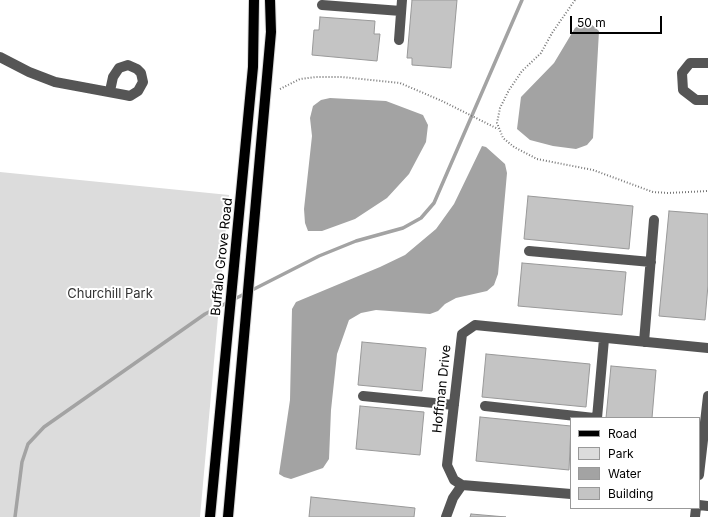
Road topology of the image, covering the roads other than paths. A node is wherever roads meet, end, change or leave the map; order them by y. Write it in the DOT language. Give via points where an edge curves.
graph roads {
  1 [pos="254,0"];
  2 [pos="270,0"];
  3 [pos="402,0"];
  4 [pos="322,5"];
  5 [pos="401,11"];
  6 [pos="399,40"];
  7 [pos="0,57"];
  8 [pos="708,63"];
  9 [pos="110,91"];
  10 [pos="708,100"];
  11 [pos="654,220"];
  12 [pos="529,251"];
  13 [pos="651,262"];
  14 [pos="604,339"];
  15 [pos="644,342"];
  16 [pos="708,348"];
  17 [pos="363,396"];
  18 [pos="708,396"];
  19 [pos="454,405"];
  20 [pos="485,406"];
  21 [pos="586,417"];
  22 [pos="595,417"];
  23 [pos="700,466"];
  24 [pos="462,485"];
  25 [pos="570,494"];
  26 [pos="210,517"];
  27 [pos="228,517"];
  28 [pos="446,517"];
  1 -- 26 [label="main road, Buffalo Grove Road" via="253,67"];
  2 -- 27 [label="main road" via="271,32"];
  3 -- 5 [label="street"];
  4 -- 5 [label="street"];
  5 -- 6 [label="street"];
  7 -- 9 [label="street" via="55,82"];
  8 -- 10 [label="street" via="690,63 682,73 683,90 696,100"];
  11 -- 13 [label="street"];
  12 -- 13 [label="street"];
  13 -- 15 [label="street"];
  14 -- 15 [label="street, Hoffman Drive"];
  14 -- 19 [label="street, Hoffman Drive" via="475,325 462,334"];
  14 -- 22 [label="street"];
  15 -- 16 [label="street, Hoffman Drive"];
  17 -- 19 [label="street"];
  18 -- 23 [label="street"];
  19 -- 24 [label="street, Hoffman Drive" via="447,465 454,480"];
  20 -- 21 [label="street"];
  24 -- 25 [label="street"];
  24 -- 28 [label="street" via="453,498"];
}
